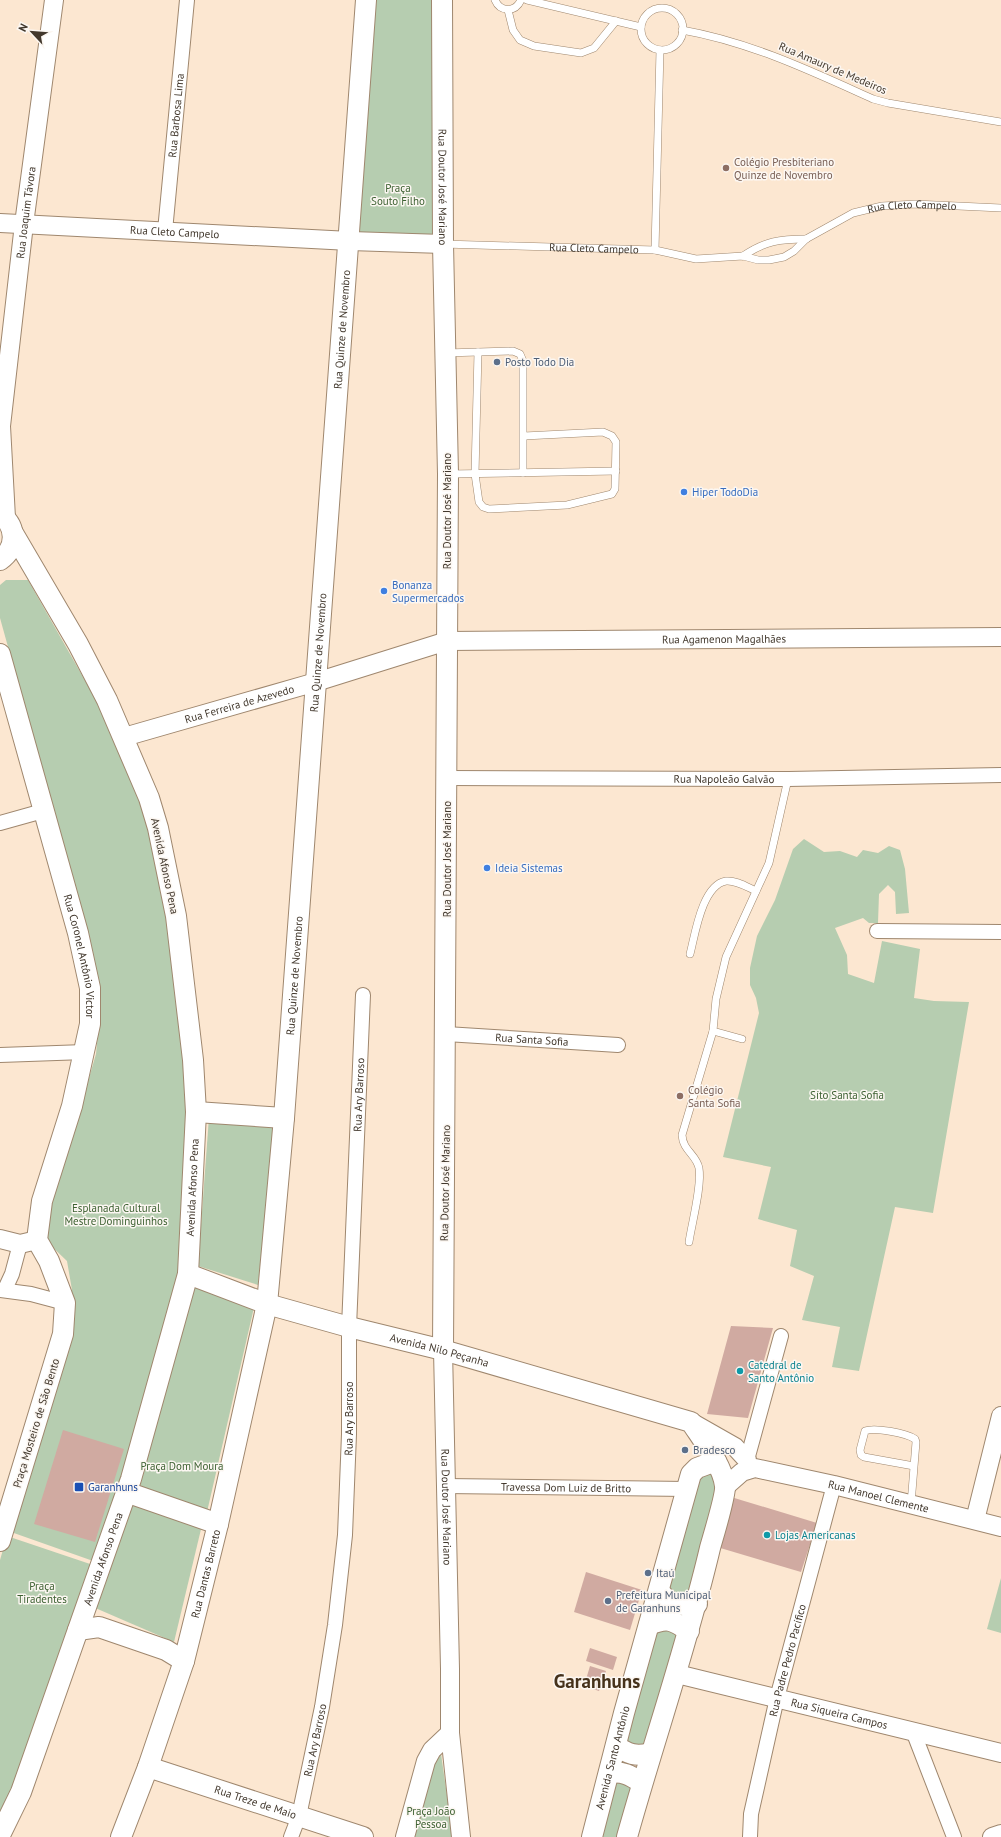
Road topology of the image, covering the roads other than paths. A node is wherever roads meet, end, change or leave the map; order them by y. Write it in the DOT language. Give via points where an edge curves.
graph roads {
  1 [pos="54,0"];
  2 [pos="187,0"];
  3 [pos="366,0"];
  4 [pos="442,0"];
  5 [pos="494,0"];
  6 [pos="521,0"];
  7 [pos="527,0"];
  8 [pos="508,10"];
  9 [pos="616,21"];
  10 [pos="641,27"];
  11 [pos="682,30"];
  12 [pos="660,50"];
  13 [pos="1001,122"];
  14 [pos="1001,208"];
  15 [pos="0,223"];
  16 [pos="24,224"];
  17 [pos="166,231"];
  18 [pos="806,239"];
  19 [pos="350,241"];
  20 [pos="443,244"];
  21 [pos="655,250"];
  22 [pos="743,256"];
  23 [pos="478,352"];
  24 [pos="445,354"];
  25 [pos="1,426"];
  26 [pos="524,436"];
  27 [pos="616,471"];
  28 [pos="523,473"];
  29 [pos="448,474"];
  30 [pos="475,474"];
  31 [pos="10,527"];
  32 [pos="0,560"];
  33 [pos="1001,637"];
  34 [pos="447,641"];
  35 [pos="0,654"];
  36 [pos="316,682"];
  37 [pos="124,737"];
  38 [pos="1001,775"];
  39 [pos="447,778"];
  40 [pos="788,779"];
  41 [pos="43,811"];
  42 [pos="0,823"];
  43 [pos="756,891"];
  44 [pos="877,930"];
  45 [pos="1001,932"];
  46 [pos="690,954"];
  47 [pos="363,994"];
  48 [pos="713,1031"];
  49 [pos="446,1034"];
  50 [pos="742,1039"];
  51 [pos="618,1045"];
  52 [pos="85,1052"];
  53 [pos="0,1055"];
  54 [pos="196,1112"];
  55 [pos="284,1118"];
  56 [pos="0,1239"];
  57 [pos="28,1242"];
  58 [pos="689,1242"];
  59 [pos="188,1274"];
  60 [pos="2,1290"];
  61 [pos="65,1303"];
  62 [pos="267,1304"];
  63 [pos="348,1327"];
  64 [pos="781,1336"];
  65 [pos="443,1350"];
  66 [pos="1001,1416"];
  67 [pos="691,1422"];
  68 [pos="716,1461"];
  69 [pos="751,1464"];
  70 [pos="914,1466"];
  71 [pos="834,1484"];
  72 [pos="445,1486"];
  73 [pos="725,1487"];
  74 [pos="687,1489"];
  75 [pos="126,1492"];
  76 [pos="911,1504"];
  77 [pos="975,1520"];
  78 [pos="218,1524"];
  79 [pos="1001,1527"];
  80 [pos="0,1541"];
  81 [pos="659,1591"];
  82 [pos="697,1604"];
  83 [pos="648,1625"];
  84 [pos="78,1630"];
  85 [pos="689,1631"];
  86 [pos="184,1661"];
  87 [pos="677,1674"];
  88 [pos="777,1698"];
  89 [pos="449,1726"];
  90 [pos="913,1731"];
  91 [pos="616,1746"];
  92 [pos="650,1753"];
  93 [pos="1001,1753"];
  94 [pos="148,1767"];
  95 [pos="609,1773"];
  96 [pos="642,1783"];
  97 [pos="299,1816"];
  98 [pos="0,1835"];
  99 [pos="121,1837"];
  100 [pos="291,1837"];
  101 [pos="363,1837"];
  102 [pos="405,1837"];
  103 [pos="461,1837"];
  104 [pos="592,1837"];
  105 [pos="627,1837"];
  106 [pos="750,1837"];
  107 [pos="954,1837"];
  1 -- 16 [label="street, Rua Joaquim Távora"];
  2 -- 17 [label="street, Rua Barbosa Lima"];
  3 -- 19 [label="main road, Rua Quinze de Novembro"];
  4 -- 20 [label="main road, Rua Doutor José Mariano"];
  5 -- 8 [label="lane" via="499,7"];
  6 -- 8 [label="lane" via="516,7"];
  7 -- 9 [label="lane"];
  8 -- 9 [label="lane" via="513,30 520,40 534,46 581,52 594,48"];
  9 -- 10 [label="lane"];
  10 -- 11 [label="lane" via="645,15 656,8 663,8 675,12 682,23"];
  10 -- 12 [label="lane" via="648,45"];
  11 -- 12 [label="lane" via="681,37 673,46"];
  11 -- 13 [label="lane, Rua Amaury de Medeiros" via="730,40 769,53 888,104"];
  12 -- 21 [label="lane"];
  14 -- 18 [label="lane, Rua Cleto Campelo" via="915,204 882,206 853,213"];
  15 -- 16 [label="street, Rua Cleto Campelo"];
  16 -- 17 [label="street, Rua Cleto Campelo"];
  16 -- 25 [label="street, Rua Joaquim Távora"];
  17 -- 19 [label="street, Rua Cleto Campelo"];
  18 -- 22 [label="lane" via="770,241"];
  18 -- 22 [label="lane, Rua Cleto Campelo" via="784,257 758,260"];
  19 -- 20 [label="street, Rua Cleto Campelo"];
  19 -- 36 [label="main road, Rua Quinze de Novembro"];
  20 -- 21 [label="lane, Rua Cleto Campelo"];
  20 -- 24 [label="main road, Rua Doutor José Mariano"];
  21 -- 22 [label="lane, Rua Cleto Campelo" via="696,259"];
  23 -- 24 [label="lane"];
  23 -- 26 [label="lane" via="513,351 520,354 523,361"];
  23 -- 30 [label="lane"];
  24 -- 29 [label="main road, Rua Doutor José Mariano"];
  25 -- 31 [label="street, Rua Joaquim Távora"];
  26 -- 27 [label="lane" via="603,432 612,436 616,442"];
  26 -- 28 [label="lane"];
  27 -- 28 [label="lane"];
  27 -- 30 [label="lane" via="615,489 606,497 567,505 489,509 479,502"];
  28 -- 30 [label="lane"];
  29 -- 30 [label="lane"];
  29 -- 34 [label="main road, Rua Doutor José Mariano"];
  31 -- 32 [label="main road" via="11,549"];
  31 -- 37 [label="main road, Avenida Afonso Pena" via="78,644"];
  33 -- 34 [label="street, Rua Agamenon Magalhães"];
  34 -- 36 [label="street, Rua Ferreira de Azevedo"];
  34 -- 39 [label="main road, Rua Doutor José Mariano"];
  35 -- 41 [label="main road, Rua Coronel Antônio Victor"];
  36 -- 37 [label="street, Rua Ferreira de Azevedo"];
  36 -- 55 [label="main road, Rua Quinze de Novembro"];
  37 -- 54 [label="main road, Avenida Afonso Pena" via="156,821 168,872 185,990"];
  38 -- 40 [label="street, Rua Napoleão Galvão"];
  39 -- 40 [label="street, Rua Napoleão Galvão"];
  39 -- 49 [label="main road, Rua Doutor José Mariano"];
  40 -- 43 [label="lane" via="769,863"];
  41 -- 42 [label="street"];
  41 -- 52 [label="main road, Rua Coronel Antônio Victor" via="87,970 91,1006"];
  43 -- 46 [label="lane" via="726,881 716,886 702,908"];
  43 -- 48 [label="lane" via="726,957 716,999"];
  44 -- 45 [label="street"];
  47 -- 63 [label="street, Rua Ary Barroso"];
  48 -- 50 [label="lane"];
  48 -- 58 [label="lane" via="682,1135 683,1144 699,1166 700,1178"];
  49 -- 51 [label="street, Rua Santa Sofia"];
  49 -- 65 [label="main road, Rua Doutor José Mariano"];
  52 -- 53 [label="street"];
  52 -- 57 [label="main road, Rua Coronel Antônio Victor" via="72,1106"];
  54 -- 55 [label="main road"];
  54 -- 59 [label="main road, Avenida Afonso Pena"];
  55 -- 62 [label="main road, Rua Quinze de Novembro"];
  56 -- 57 [label="street"];
  57 -- 60 [label="street"];
  57 -- 61 [label="main road" via="49,1261"];
  59 -- 62 [label="main road, Avenida Nilo Peçanha"];
  59 -- 75 [label="main road, Avenida Afonso Pena"];
  60 -- 61 [label="street"];
  61 -- 80 [label="main road, Praça Mosteiro de São Bento" via="63,1334"];
  62 -- 63 [label="main road, Avenida Nilo Peçanha"];
  62 -- 78 [label="main road, Rua Dantas Barreto"];
  63 -- 65 [label="main road, Avenida Nilo Peçanha"];
  63 -- 97 [label="street, Rua Ary Barroso" via="349,1434 345,1534 335,1625 322,1707"];
  64 -- 69 [label="street"];
  65 -- 67 [label="main road, Avenida Nilo Peçanha"];
  65 -- 72 [label="street, Rua Doutor José Mariano"];
  66 -- 77 [label="street"];
  67 -- 68 [label="main road"];
  67 -- 69 [label="street" via="735,1447"];
  68 -- 69 [label="street, Rua Manoel Clemente"];
  68 -- 73 [label="main road"];
  68 -- 74 [label="main road, Avenida Santo Antônio" via="694,1470"];
  69 -- 71 [label="street, Rua Manoel Clemente"];
  69 -- 73 [label="street"];
  70 -- 70 [label="lane" via="915,1439 903,1434 873,1429 865,1431 861,1455"];
  70 -- 76 [label="lane"];
  71 -- 76 [label="street, Rua Manoel Clemente"];
  71 -- 88 [label="street, Rua Padre Pedro Pacífico"];
  72 -- 74 [label="street, Travessa Dom Luiz de Britto"];
  72 -- 89 [label="street, Rua Doutor José Mariano"];
  73 -- 82 [label="main road"];
  74 -- 81 [label="main road, Avenida Santo Antônio"];
  75 -- 78 [label="main road"];
  75 -- 84 [label="main road, Avenida Afonso Pena"];
  76 -- 77 [label="street, Rua Manoel Clemente"];
  77 -- 79 [label="street, Rua Manoel Clemente"];
  78 -- 86 [label="main road, Rua Dantas Barreto"];
  81 -- 82 [label="main road" via="674,1605"];
  81 -- 83 [label="main road, Avenida Santo Antônio"];
  82 -- 85 [label="main road"];
  83 -- 85 [label="main road" via="669,1620"];
  83 -- 91 [label="main road, Avenida Santo Antônio"];
  84 -- 86 [label="main road" via="99,1627 166,1650"];
  84 -- 98 [label="main road, Avenida Afonso Pena" via="22,1792"];
  85 -- 87 [label="main road"];
  86 -- 94 [label="main road, Rua Dantas Barreto"];
  87 -- 88 [label="street, Rua Siqueira Campos"];
  87 -- 92 [label="main road"];
  88 -- 90 [label="street, Rua Siqueira Campos"];
  88 -- 106 [label="street, Rua Padre Pedro Pacífico" via="751,1814"];
  89 -- 102 [label="street" via="426,1761"];
  89 -- 103 [label="street, Rua Doutor José Mariano"];
  90 -- 93 [label="street, Rua Siqueira Campos"];
  90 -- 107 [label="street"];
  91 -- 92 [label="main road" via="631,1755"];
  91 -- 95 [label="main road, Avenida Santo Antônio"];
  92 -- 96 [label="main road"];
  94 -- 97 [label="main road, Rua Treze de Maio"];
  94 -- 99 [label="main road, Rua Dantas Barreto"];
  95 -- 96 [label="main road" via="627,1773"];
  95 -- 104 [label="main road, Avenida Santo Antônio"];
  96 -- 105 [label="main road"];
  97 -- 100 [label="street, Rua Ary Barroso"];
  97 -- 101 [label="main road, Rua Treze de Maio"];
}
